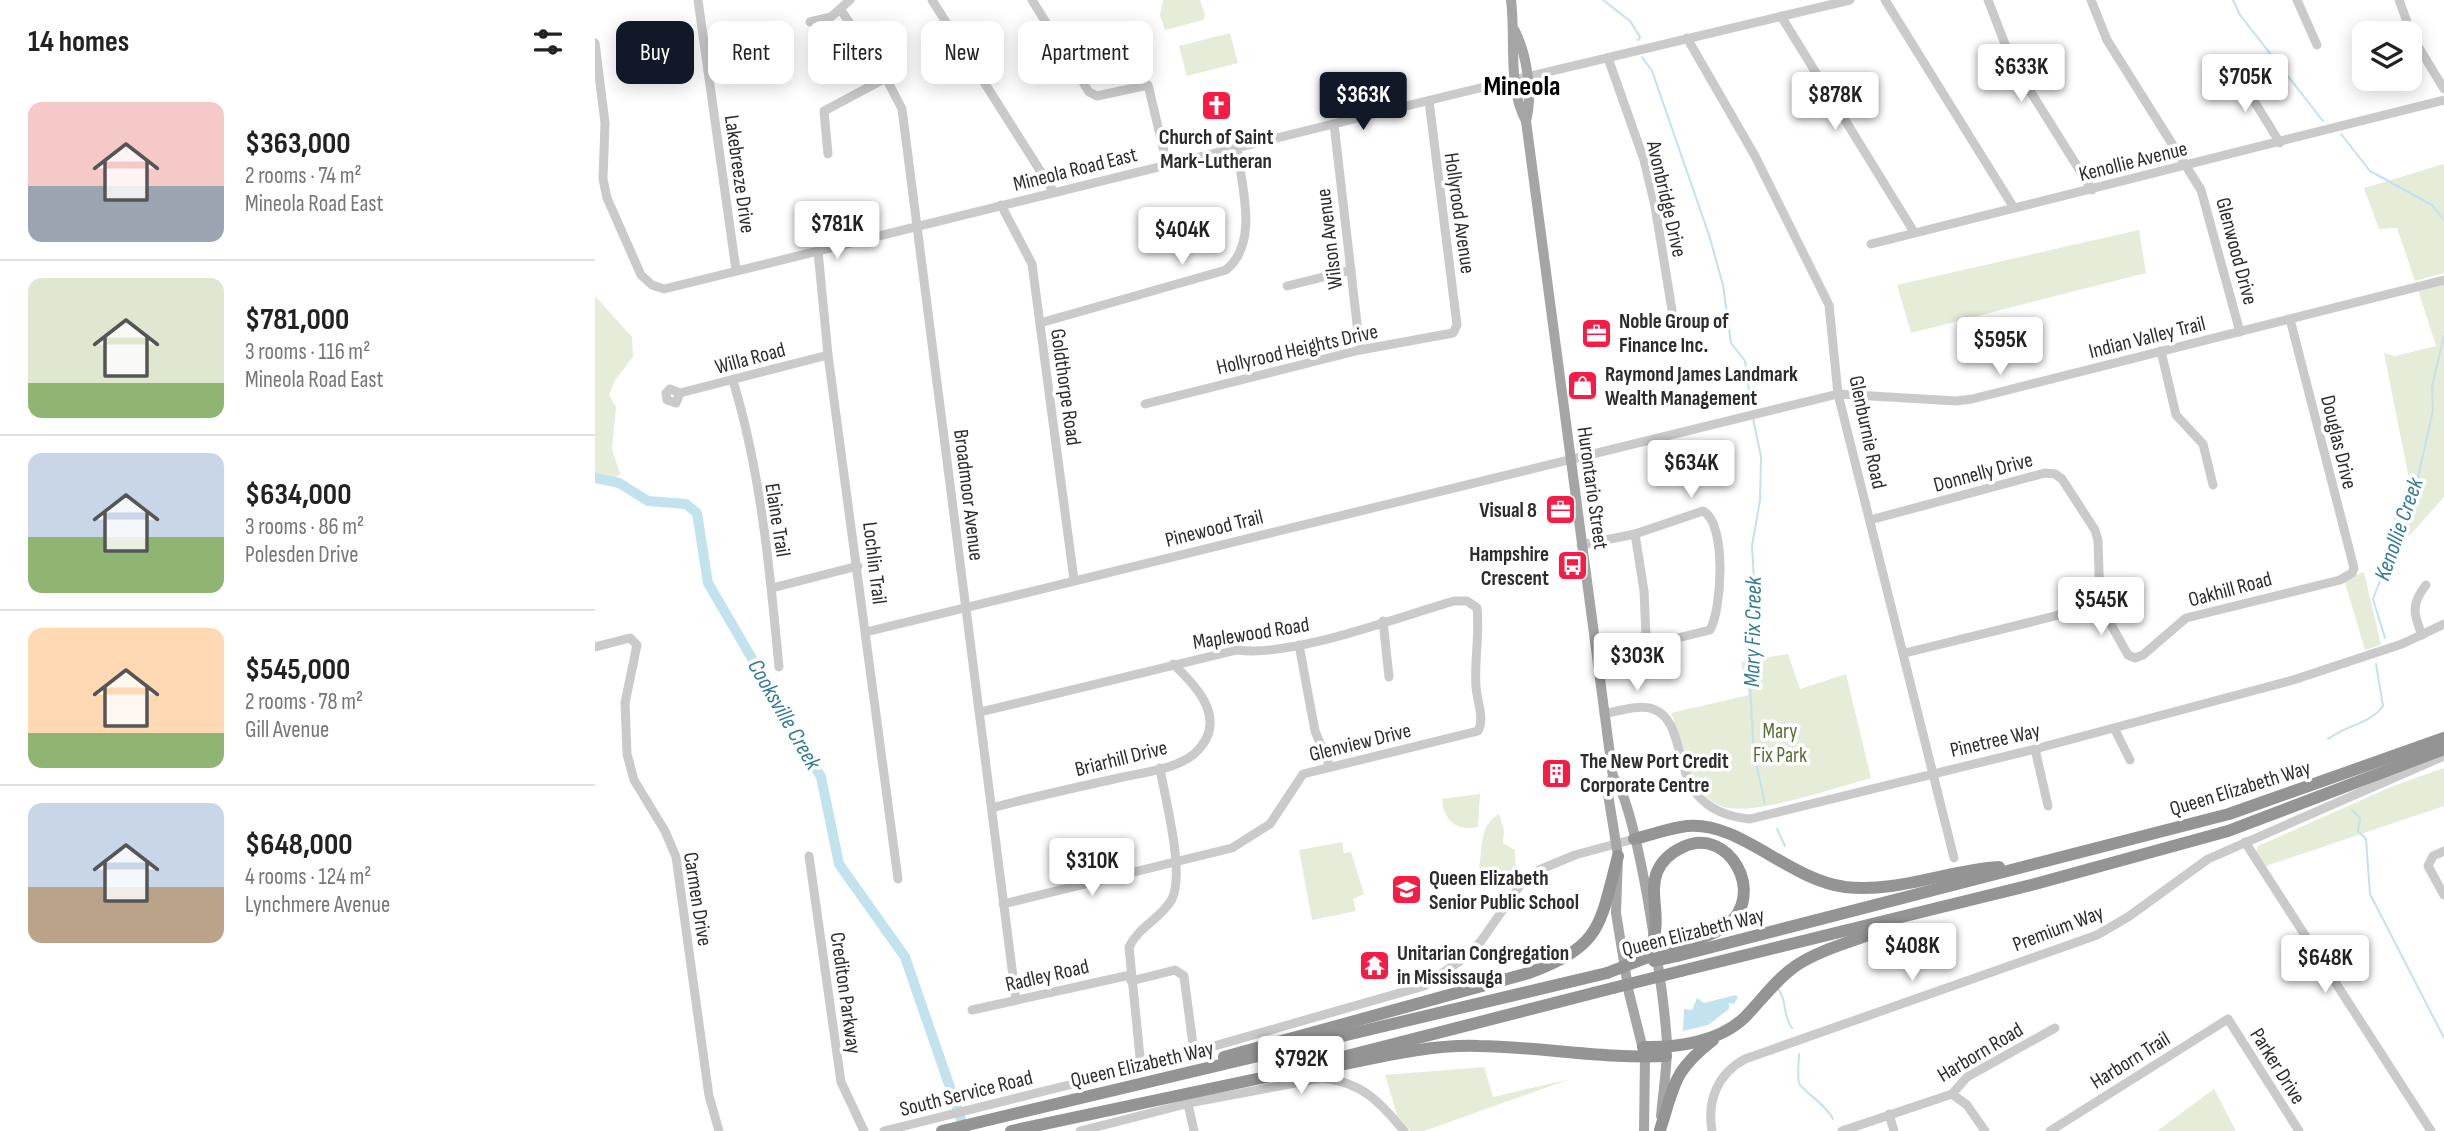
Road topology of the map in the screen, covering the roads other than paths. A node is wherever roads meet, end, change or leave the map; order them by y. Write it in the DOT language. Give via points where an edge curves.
graph roads {
  1 [pos="698,0"];
  2 [pos="850,0"];
  3 [pos="932,0"];
  4 [pos="1032,0"];
  5 [pos="1511,0"];
  6 [pos="1850,0"];
  7 [pos="1885,0"];
  8 [pos="1988,0"];
  9 [pos="2091,0"];
  10 [pos="2297,0"];
  11 [pos="2399,0"];
  12 [pos="841,10"];
  13 [pos="1781,16"];
  14 [pos="814,21"];
  15 [pos="848,21"];
  16 [pos="1687,38"];
  17 [pos="595,43"];
  18 [pos="2316,45"];
  19 [pos="1608,58"];
  20 [pos="2235,71"];
  21 [pos="1521,78"];
  22 [pos="875,84"];
  23 [pos="889,84"];
  24 [pos="598,88"];
  25 [pos="2444,89"];
  26 [pos="2444,100"];
  27 [pos="1429,101"];
  28 [pos="1334,124"];
  29 [pos="2280,143"];
  30 [pos="1237,147"];
  31 [pos="828,154"];
  32 [pos="1167,164"];
  33 [pos="2186,166"];
  34 [pos="2092,190"];
  35 [pos="1053,191"];
  36 [pos="1001,205"];
  37 [pos="2014,208"];
  38 [pos="917,225"];
  39 [pos="1914,232"];
  40 [pos="1871,244"];
  41 [pos="818,251"];
  42 [pos="736,270"];
  43 [pos="1350,270"];
  44 [pos="2444,280"];
  45 [pos="1287,286"];
  46 [pos="1671,310"];
  47 [pos="2290,319"];
  48 [pos="1040,323"];
  49 [pos="1456,330"];
  50 [pos="2240,332"];
  51 [pos="1360,350"];
  52 [pos="2161,351"];
  53 [pos="828,355"];
  54 [pos="733,381"];
  55 [pos="680,393"];
  56 [pos="1838,394"];
  57 [pos="1145,404"];
  58 [pos="1570,459"];
  59 [pos="2213,485"];
  60 [pos="1870,520"];
  61 [pos="1635,534"];
  62 [pos="1581,545"];
  63 [pos="858,566"];
  64 [pos="2352,573"];
  65 [pos="1074,580"];
  66 [pos="2426,585"];
  67 [pos="772,588"];
  68 [pos="2099,605"];
  69 [pos="965,608"];
  70 [pos="1383,621"];
  71 [pos="2444,624"];
  72 [pos="866,632"];
  73 [pos="2422,635"];
  74 [pos="1299,645"];
  75 [pos="595,646"];
  76 [pos="1905,653"];
  77 [pos="1173,664"];
  78 [pos="779,667"];
  79 [pos="1389,677"];
  80 [pos="980,712"];
  81 [pos="1604,714"];
  82 [pos="2114,728"];
  83 [pos="1470,734"];
  84 [pos="2444,738"];
  85 [pos="2035,749"];
  86 [pos="2444,750"];
  87 [pos="2444,757"];
  88 [pos="2130,760"];
  89 [pos="1330,767"];
  90 [pos="1160,768"];
  91 [pos="1933,772"];
  92 [pos="1613,777"];
  93 [pos="2047,806"];
  94 [pos="992,808"];
  95 [pos="1635,839"];
  96 [pos="2245,842"];
  97 [pos="1617,849"];
  98 [pos="2444,850"];
  99 [pos="809,856"];
  100 [pos="1954,858"];
  101 [pos="1175,864"];
  102 [pos="2024,866"];
  103 [pos="898,879"];
  104 [pos="2444,894"];
  105 [pos="1003,904"];
  106 [pos="1914,913"];
  107 [pos="1654,937"];
  108 [pos="1677,951"];
  109 [pos="1130,978"];
  110 [pos="1016,1000"];
  111 [pos="972,1010"];
  112 [pos="2228,1019"];
  113 [pos="2055,1028"];
  114 [pos="1726,1030"];
  115 [pos="1644,1052"];
  116 [pos="1667,1052"];
  117 [pos="1194,1053"];
  118 [pos="1141,1067"];
  119 [pos="1163,1078"];
  120 [pos="1261,1078"];
  121 [pos="1952,1094"];
  122 [pos="1188,1104"];
  123 [pos="1889,1114"];
  124 [pos="944,1126"];
  125 [pos="719,1131"];
  126 [pos="864,1131"];
  127 [pos="884,1131"];
  128 [pos="1011,1131"];
  129 [pos="1080,1131"];
  130 [pos="1194,1131"];
  131 [pos="1404,1131"];
  132 [pos="1644,1131"];
  133 [pos="1660,1131"];
  134 [pos="1712,1131"];
  135 [pos="1842,1131"];
  136 [pos="1895,1131"];
  137 [pos="1985,1131"];
  138 [pos="2050,1131"];
  139 [pos="2299,1131"];
  140 [pos="2431,1131"];
  1 -- 42 [label="street, Lakebreeze Drive"];
  2 -- 12 [label="street"];
  3 -- 35 [label="street"];
  4 -- 32 [label="street" via="1089,92 1097,96 1148,85"];
  5 -- 21 [label="main road, Hurontario Street" via="1522,46"];
  6 -- 13 [label="street, Mineola Road East"];
  7 -- 37 [label="street"];
  8 -- 34 [label="street" via="2013,62"];
  9 -- 33 [label="street, Glenwood Drive" via="2107,40"];
  10 -- 18 [label="street"];
  11 -- 25 [label="street" via="2413,38"];
  12 -- 14 [label="street"];
  12 -- 15 [label="street, Broadmoor Avenue"];
  13 -- 16 [label="street, Mineola Road East"];
  13 -- 39 [label="street"];
  16 -- 19 [label="street, Mineola Road East"];
  16 -- 56 [label="street, Glenburnie Road" via="1755,156 1829,305"];
  17 -- 24 [label="street"];
  19 -- 21 [label="street, Mineola Road East"];
  19 -- 46 [label="street, Avonbridge Drive" via="1644,160"];
  20 -- 29 [label="street"];
  21 -- 27 [label="street, Mineola Road East"];
  21 -- 58 [label="main road, Hurontario Street" via="1529,109 1526,121"];
  22 -- 31 [label="street" via="824,111"];
  23 -- 38 [label="street, Broadmoor Avenue" via="902,109"];
  24 -- 42 [label="street, Mineola Road East" via="605,188 644,279 664,289"];
  26 -- 29 [label="street, Kenollie Avenue"];
  27 -- 28 [label="street, Mineola Road East"];
  27 -- 49 [label="street, Hollyrood Avenue"];
  28 -- 30 [label="street, Mineola Road East"];
  28 -- 43 [label="street, Wilson Avenue"];
  29 -- 33 [label="street, Kenollie Avenue"];
  30 -- 32 [label="street, Mineola Road East"];
  30 -- 48 [label="street" via="1246,228 1237,262 1226,270"];
  32 -- 35 [label="street, Mineola Road East"];
  33 -- 34 [label="street, Kenollie Avenue"];
  33 -- 50 [label="street, Glenwood Drive" via="2208,205"];
  34 -- 37 [label="street, Kenollie Avenue"];
  35 -- 36 [label="street, Mineola Road East"];
  36 -- 38 [label="street, Mineola Road East"];
  36 -- 48 [label="street, Goldthorpe Road" via="1032,264"];
  37 -- 39 [label="street, Kenollie Avenue"];
  38 -- 41 [label="street, Mineola Road East"];
  38 -- 69 [label="street, Broadmoor Avenue"];
  39 -- 40 [label="street, Kenollie Avenue"];
  41 -- 42 [label="street, Mineola Road East"];
  41 -- 53 [label="street, Lochlin Trail"];
  43 -- 45 [label="street"];
  43 -- 51 [label="street, Wilson Avenue"];
  44 -- 47 [label="street, Indian Valley Trail"];
  47 -- 50 [label="street, Indian Valley Trail"];
  47 -- 64 [label="street, Douglas Drive"];
  48 -- 65 [label="street, Goldthorpe Road"];
  49 -- 51 [label="street, Hollyrood Heights Drive"];
  50 -- 52 [label="street, Indian Valley Trail"];
  51 -- 57 [label="street, Hollyrood Heights Drive"];
  52 -- 56 [label="street, Indian Valley Trail" via="1956,401"];
  52 -- 59 [label="street" via="2176,415 2203,444"];
  53 -- 54 [label="street, Willa Road"];
  53 -- 63 [label="street, Lochlin Trail"];
  54 -- 55 [label="street, Willa Road"];
  54 -- 67 [label="street, Elaine Trail" via="743,415"];
  56 -- 58 [label="street, Indian Valley Trail"];
  56 -- 60 [label="street, Glenburnie Road"];
  58 -- 62 [label="main road, Hurontario Street"];
  58 -- 65 [label="street, Pinewood Trail"];
  60 -- 68 [label="street, Donnelly Drive" via="2055,474 2095,530"];
  60 -- 76 [label="street, Glenburnie Road"];
  61 -- 61 [label="street" via="1646,636 1657,643 1706,631 1712,626 1721,577 1713,519 1703,511"];
  61 -- 62 [label="street"];
  62 -- 81 [label="main road, Hurontario Street"];
  63 -- 67 [label="street"];
  63 -- 72 [label="street, Lochlin Trail"];
  64 -- 68 [label="street, Oakhill Road" via="2340,580 2186,618 2134,658"];
  65 -- 69 [label="street, Pinewood Trail"];
  66 -- 73 [label="street" via="2413,604"];
  67 -- 78 [label="street, Elaine Trail"];
  68 -- 76 [label="street"];
  69 -- 72 [label="street, Pinewood Trail"];
  69 -- 80 [label="street, Broadmoor Avenue"];
  70 -- 74 [label="street, Maplewood Road"];
  70 -- 79 [label="street"];
  70 -- 83 [label="street, Maplewood Road" via="1454,601 1467,601 1478,608 1476,685 1481,725"];
  71 -- 73 [label="street, Pinetree Way"];
  72 -- 103 [label="street, Lochlin Trail"];
  73 -- 82 [label="street, Pinetree Way" via="2334,668"];
  74 -- 77 [label="street, Maplewood Road" via="1258,653 1237,650"];
  74 -- 89 [label="street" via="1315,731"];
  75 -- 125 [label="street, Carmen Drive" via="630,638 637,645 625,703 627,754 634,780 676,857 709,1096"];
  76 -- 91 [label="street, Glenburnie Road"];
  77 -- 80 [label="street, Maplewood Road"];
  77 -- 90 [label="street, Briarhill Drive" via="1197,686 1210,713 1195,753"];
  80 -- 94 [label="street, Broadmoor Avenue"];
  81 -- 91 [label="street, Pinetree Way" via="1643,707 1663,715 1671,726 1688,783 1708,805 1735,817 1766,817"];
  81 -- 92 [label="main road, Hurontario Street"];
  82 -- 85 [label="street, Pinetree Way"];
  82 -- 88 [label="street"];
  83 -- 89 [label="street, Glenview Drive"];
  84 -- 102 [label="highway, Queen Elizabeth Way" via="2229,814"];
  85 -- 91 [label="street, Pinetree Way"];
  85 -- 93 [label="street"];
  86 -- 106 [label="highway, Queen Elizabeth Way" via="2228,831"];
  87 -- 96 [label="street, Premium Way"];
  89 -- 101 [label="street, Glenview Drive" via="1303,774 1270,824 1249,840"];
  90 -- 94 [label="street, Briarhill Drive"];
  90 -- 101 [label="street"];
  91 -- 100 [label="street, Glenburnie Road"];
  92 -- 95 [label="main road, Hurontario Street" via="1622,785"];
  92 -- 97 [label="main road, Hurontario Street" via="1607,788"];
  94 -- 105 [label="street, Broadmoor Avenue"];
  95 -- 97 [label="street, South Service Road"];
  95 -- 102 [label="highway" via="1688,826 1714,828 1737,836 1792,870 1845,887 1895,886 1985,868"];
  95 -- 107 [label="main road, Hurontario Street"];
  96 -- 134 [label="street, Premium Way" via="2194,868 2097,935 1737,1063 1712,1097"];
  96 -- 140 [label="street"];
  97 -- 115 [label="main road, Hurontario Street" via="1619,938"];
  97 -- 117 [label="street, South Service Road" via="1553,863 1532,875 1481,941 1453,968 1424,986"];
  97 -- 119 [label="highway" via="1597,927 1586,944 1567,959"];
  98 -- 104 [label="street" via="2433,856 2428,866"];
  99 -- 126 [label="street, Crediton Parkway" via="841,1082"];
  101 -- 105 [label="street, Glenview Drive"];
  101 -- 109 [label="street" via="1173,897 1138,930 1129,947"];
  102 -- 108 [label="highway, Queen Elizabeth Way"];
  105 -- 110 [label="street, Broadmoor Avenue"];
  106 -- 114 [label="highway" via="1820,951 1794,967 1741,1021"];
  106 -- 120 [label="highway, Queen Elizabeth Way, bridge"];
  107 -- 108 [label="highway" via="1655,885 1662,864 1671,852 1689,844 1716,846 1740,868 1744,882 1741,905 1728,925"];
  107 -- 116 [label="main road, Hurontario Street"];
  108 -- 119 [label="highway, Queen Elizabeth Way, bridge" via="1607,973"];
  109 -- 110 [label="street, Radley Road"];
  109 -- 117 [label="street, Radley Road" via="1180,971"];
  109 -- 118 [label="street"];
  110 -- 111 [label="street, Radley Road"];
  112 -- 138 [label="street, Harborn Trail"];
  112 -- 139 [label="street, Parker Drive"];
  113 -- 121 [label="street, Harborn Road" via="1973,1073"];
  114 -- 116 [label="highway"];
  114 -- 133 [label="highway" via="1682,1068"];
  115 -- 116 [label="highway"];
  115 -- 120 [label="highway" via="1476,1045"];
  115 -- 132 [label="main road, Hurontario Street"];
  116 -- 133 [label="main road, Hurontario Street"];
  117 -- 118 [label="street, South Service Road"];
  118 -- 124 [label="street, South Service Road" via="968,1111"];
  119 -- 124 [label="highway, Queen Elizabeth Way" via="975,1123"];
  120 -- 128 [label="highway, Queen Elizabeth Way"];
  121 -- 123 [label="street, Harborn Road"];
  121 -- 137 [label="street" via="1967,1105"];
  122 -- 129 [label="street"];
  122 -- 130 [label="street"];
  122 -- 131 [label="street" via="1305,1080 1340,1080 1368,1091"];
  123 -- 135 [label="street, Harborn Road"];
  123 -- 136 [label="street"];
  124 -- 127 [label="street, South Service Road"];
}
